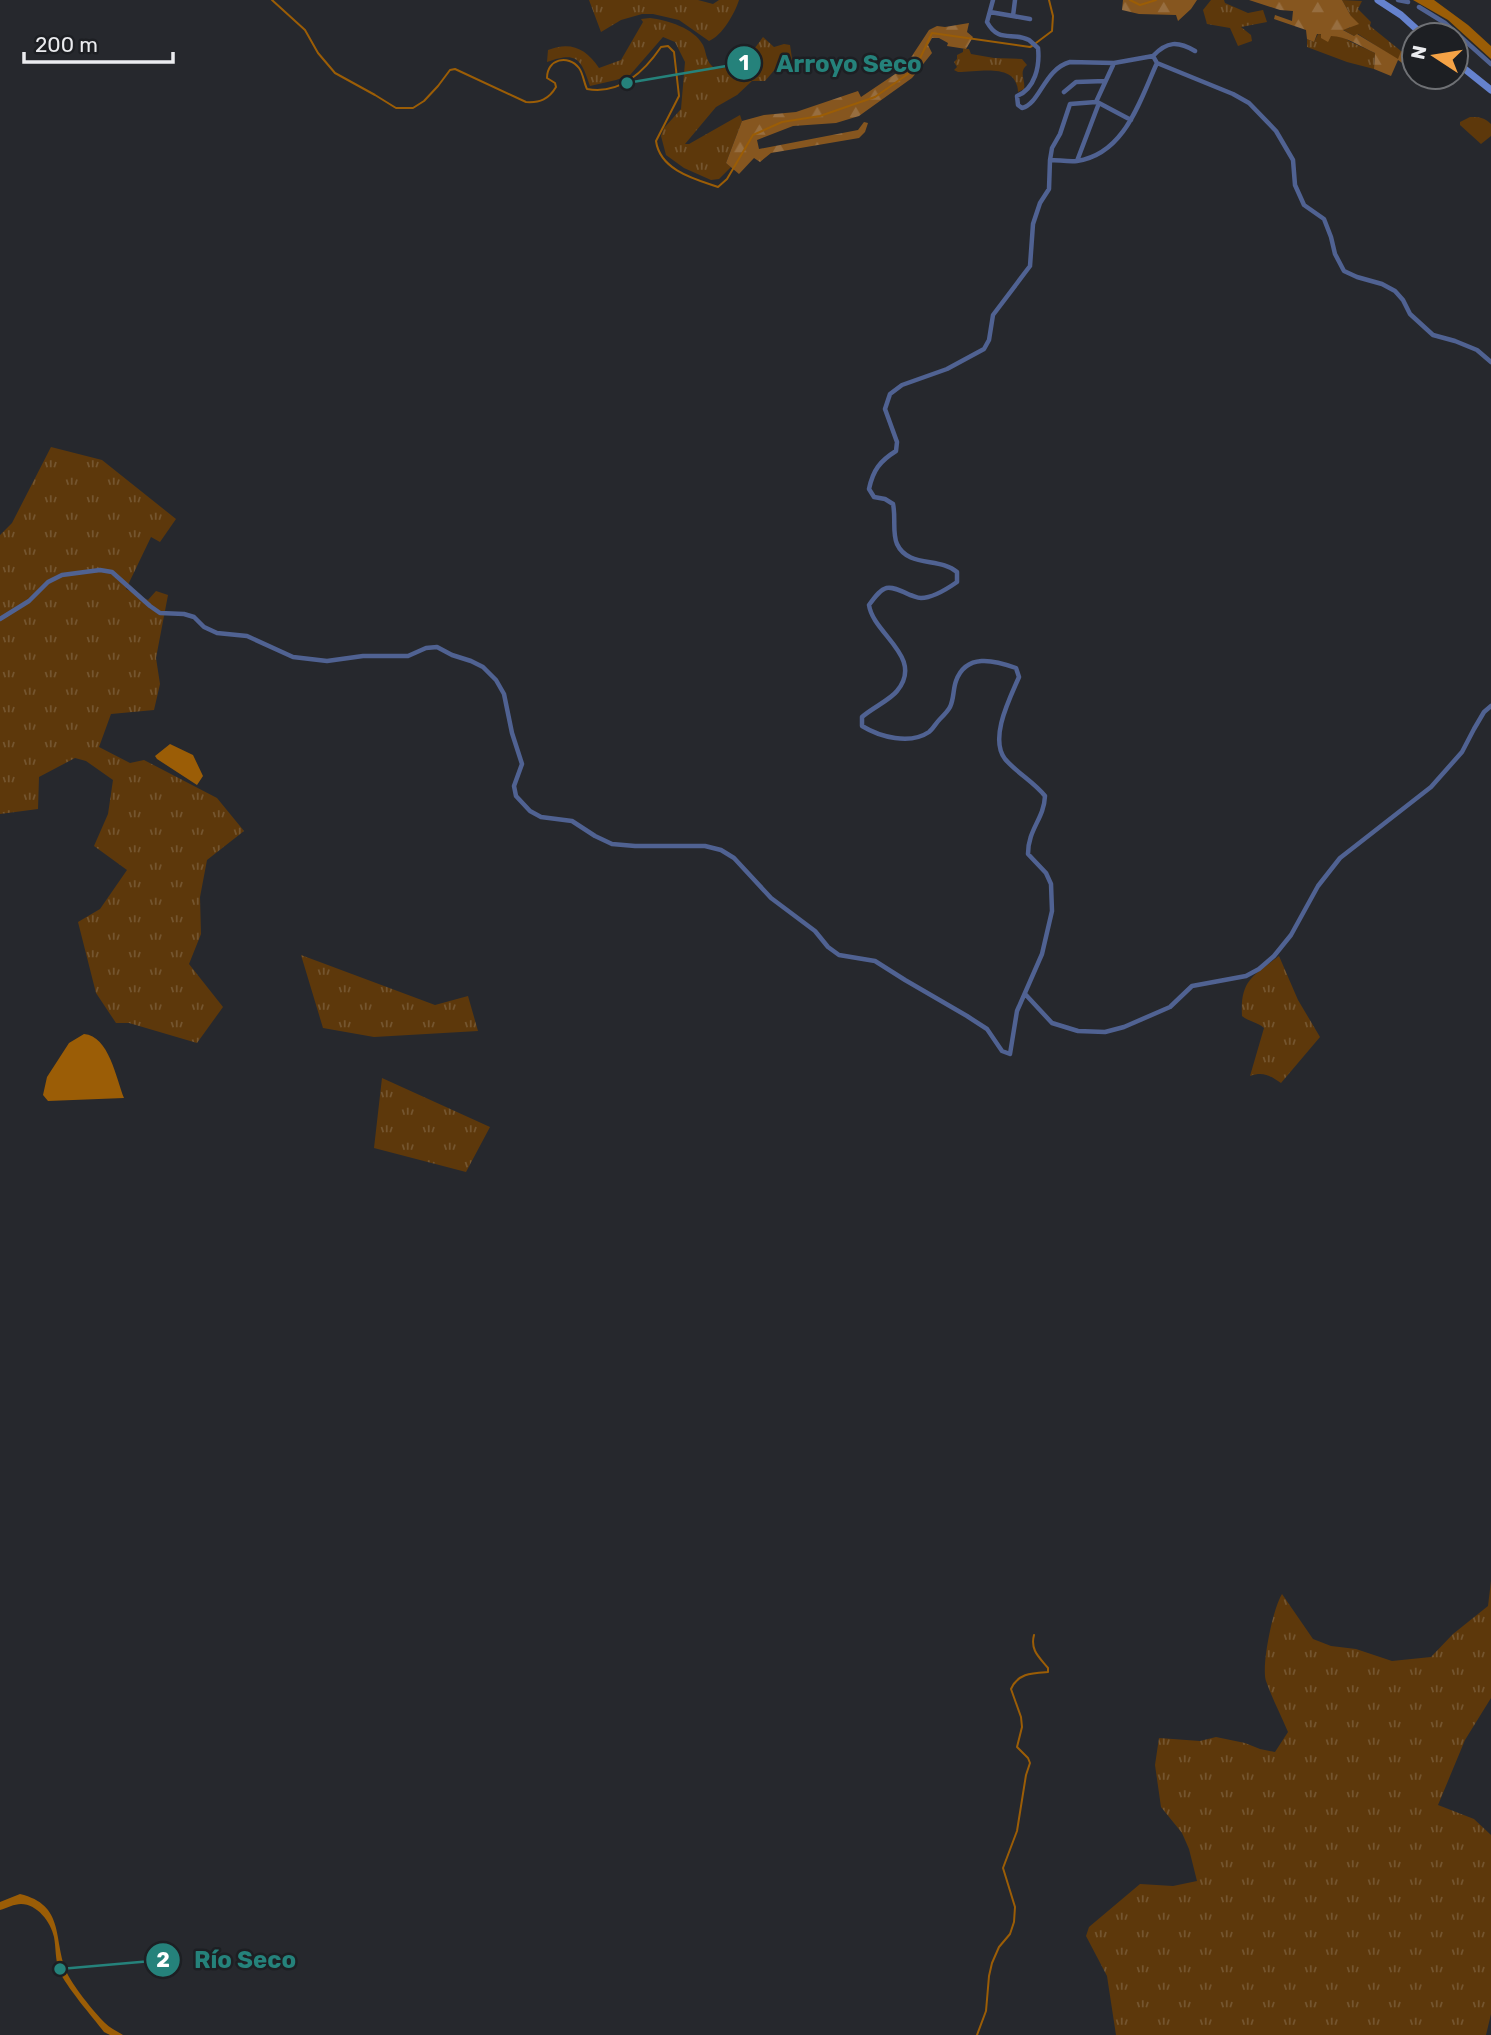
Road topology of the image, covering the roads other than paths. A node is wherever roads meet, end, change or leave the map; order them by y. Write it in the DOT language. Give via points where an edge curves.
graph roads {
  1 [pos="993,0"];
  2 [pos="1015,0"];
  3 [pos="1378,0"];
  4 [pos="1398,0"];
  5 [pos="1408,2"];
  6 [pos="1419,7"];
  7 [pos="990,12"];
  8 [pos="1013,16"];
  9 [pos="1030,19"];
  10 [pos="1408,21"];
  11 [pos="1195,51"];
  12 [pos="1153,55"];
  13 [pos="1114,63"];
  14 [pos="1157,63"];
  15 [pos="1491,64"];
  16 [pos="1470,73"];
  17 [pos="1105,82"];
  18 [pos="1491,90"];
  19 [pos="1064,92"];
  20 [pos="1097,103"];
  21 [pos="1131,120"];
  22 [pos="1050,160"];
  23 [pos="1077,160"];
  24 [pos="1491,362"];
  25 [pos="0,619"];
  26 [pos="1491,706"];
  27 [pos="1026,995"];
  1 -- 7 [label="street"];
  2 -- 8 [label="street"];
  3 -- 10 [label="street"];
  4 -- 5 [label="street"];
  6 -- 15 [label="street" via="1445,23"];
  7 -- 8 [label="street"];
  7 -- 13 [label="street" via="987,22 996,34 1029,40 1038,48 1030,87 1017,96 1022,108 1064,64"];
  8 -- 9 [label="street"];
  11 -- 12 [label="street" via="1171,44"];
  12 -- 13 [label="street"];
  12 -- 14 [label="street"];
  13 -- 17 [label="street"];
  14 -- 21 [label="street"];
  14 -- 24 [label="street" via="1249,103 1276,131 1293,160 1295,185 1304,205 1324,219 1344,271 1395,291 1410,314 1433,335 1477,350"];
  16 -- 18 [label="street"];
  17 -- 19 [label="street" via="1076,82"];
  17 -- 20 [label="street"];
  20 -- 21 [label="street"];
  20 -- 22 [label="street" via="1070,104"];
  20 -- 23 [label="street"];
  21 -- 23 [label="street" via="1110,145"];
  22 -- 23 [label="street"];
  22 -- 27 [label="street" via="1049,189 1033,224 1030,266 993,315 984,349 890,394 885,409 896,451 882,459 869,489 874,497 893,504 896,543 905,554 950,566 957,572 957,582 929,597 889,587 879,590 869,605 870,615 903,658 905,676 897,691 862,717 862,726 873,733 916,737 929,732 950,707 956,679 966,666 981,660 1016,668 1019,677 1002,719 999,746 1005,758 1045,796 1028,841 1028,854 1051,884 1052,911"];
  25 -- 27 [label="street" via="62,575 100,570 112,572 160,613 194,617 217,633 247,636 293,657 327,661 408,656 437,647 483,667 504,694 522,764 514,786 516,796 530,811 572,821 612,844 721,850 838,955 875,961 986,1029 1002,1051 1010,1054 1017,1011"];
  26 -- 27 [label="street" via="1462,752 1432,786 1340,858 1318,886 1291,935 1259,969 1246,976 1192,986 1170,1007 1105,1032 1078,1031 1052,1023"];
}
